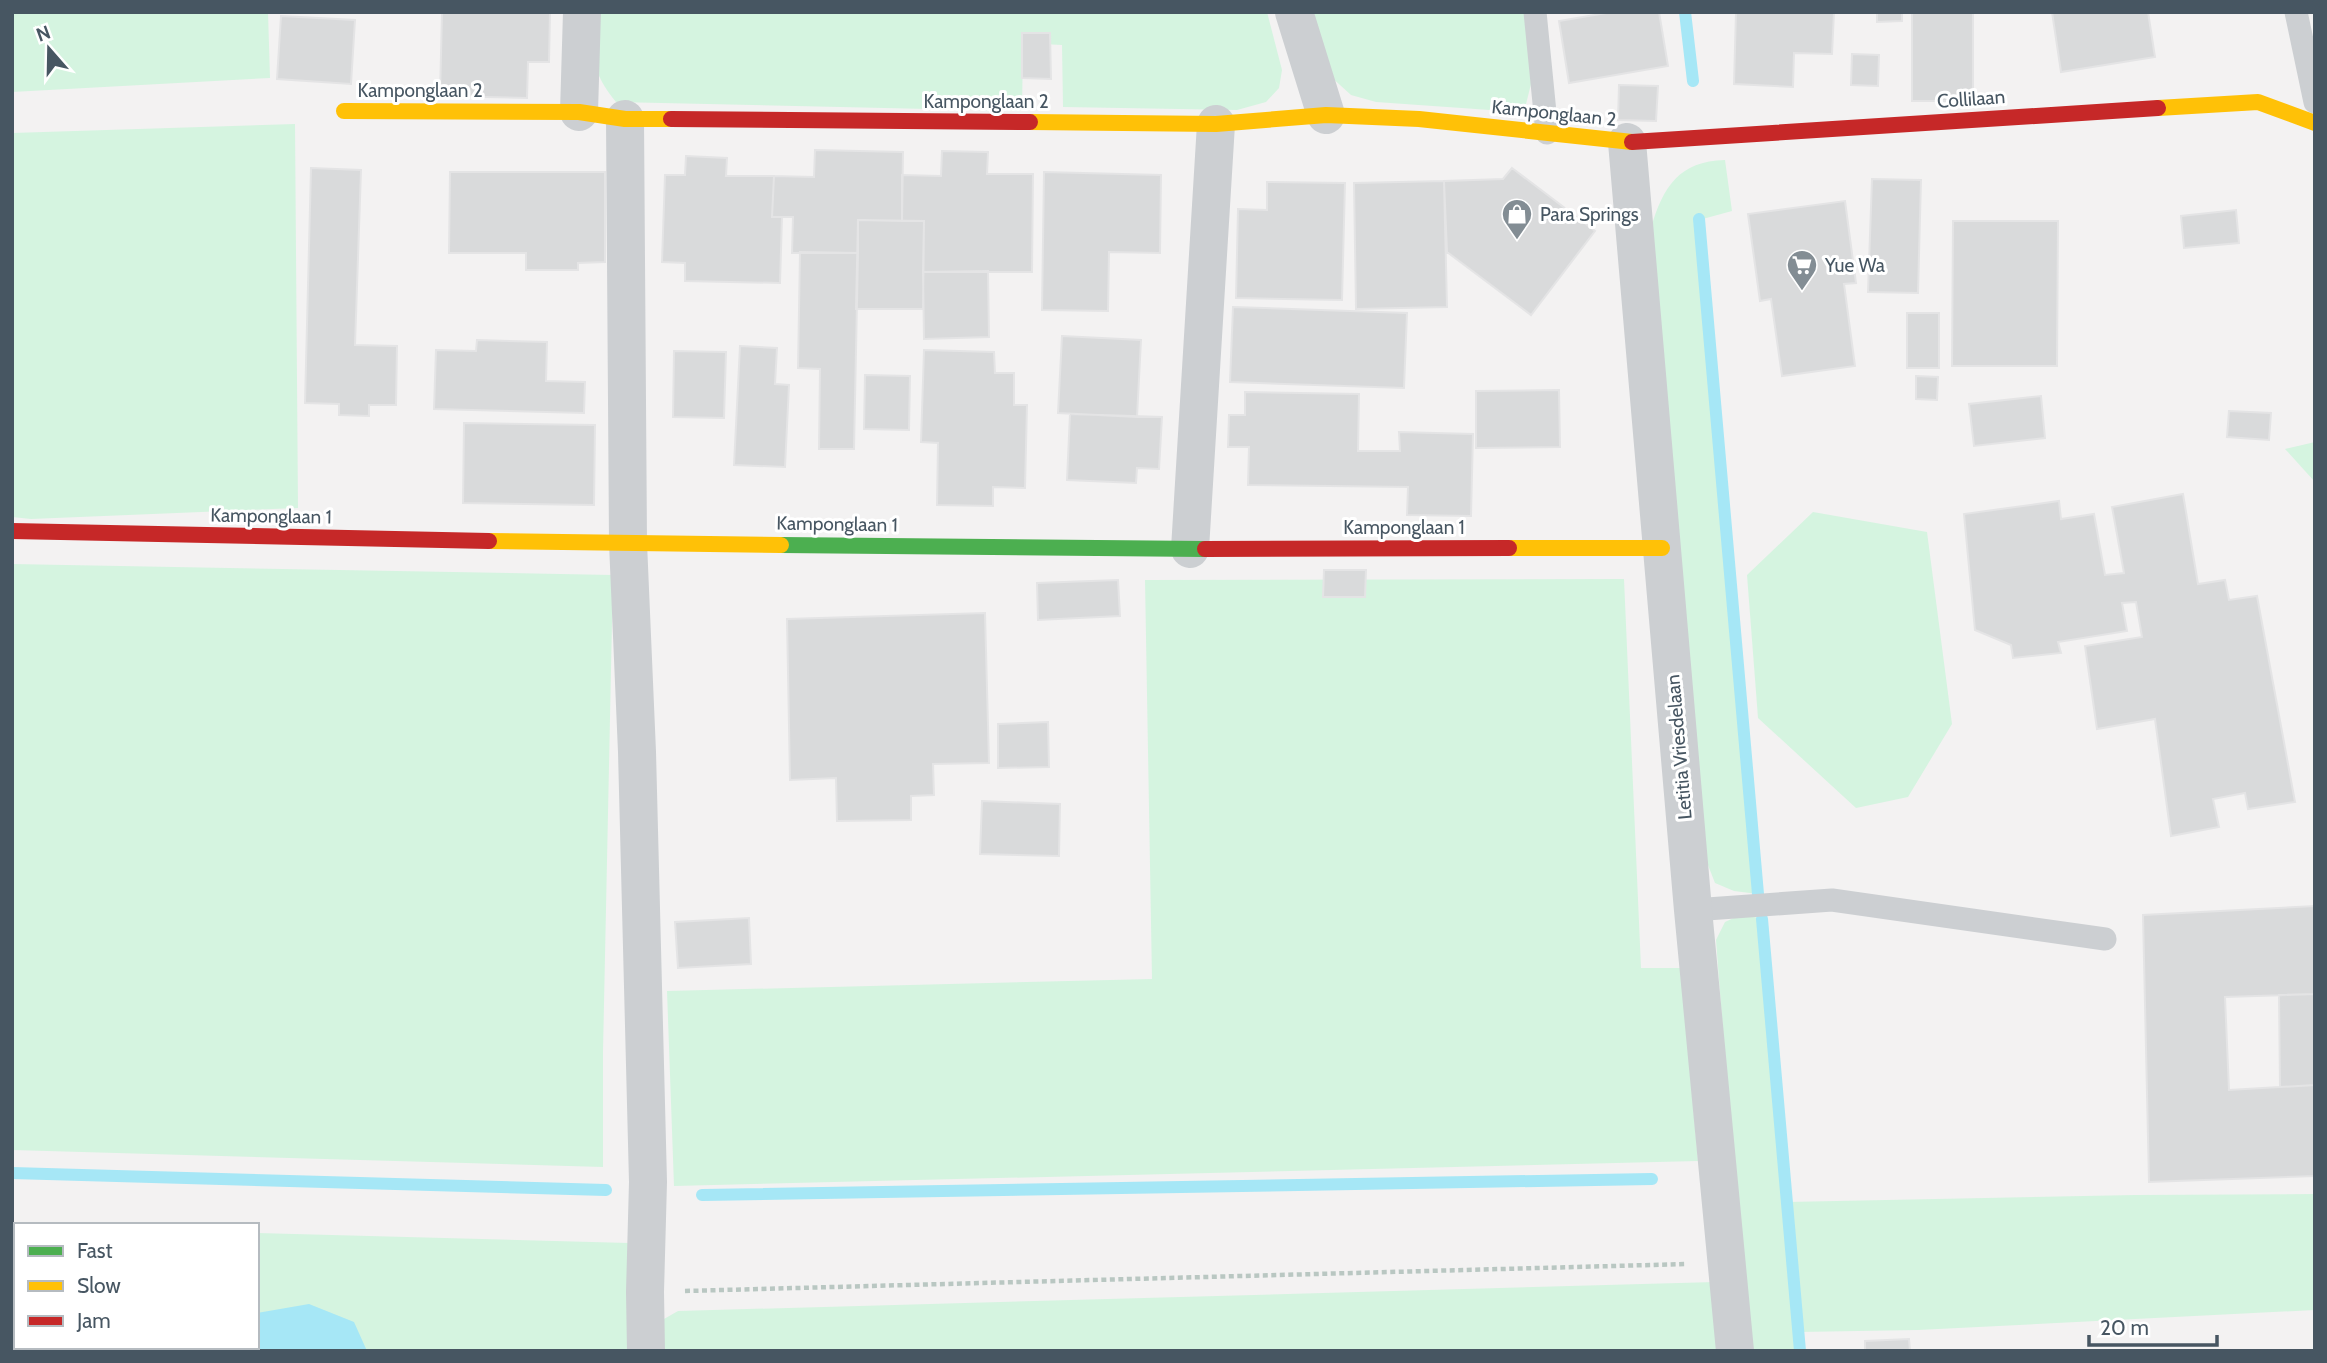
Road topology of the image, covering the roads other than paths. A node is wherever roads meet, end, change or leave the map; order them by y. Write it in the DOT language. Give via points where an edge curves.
graph roads {
  1 [pos="582,12"];
  2 [pos="1294,12"];
  3 [pos="1535,12"];
  4 [pos="2296,12"];
  5 [pos="2315,102"];
  6 [pos="344,111"];
  7 [pos="579,112"];
  8 [pos="1326,115"];
  9 [pos="625,119"];
  10 [pos="2315,123"];
  11 [pos="1216,124"];
  12 [pos="1547,134"];
  13 [pos="1627,142"];
  14 [pos="12,531"];
  15 [pos="628,543"];
  16 [pos="1190,548"];
  17 [pos="1662,548"];
  18 [pos="1693,910"];
  19 [pos="2105,939"];
  20 [pos="646,1351"];
  21 [pos="1735,1351"];
  1 -- 7 [label="street"];
  2 -- 8 [label="street"];
  3 -- 12 [label="lane"];
  4 -- 5 [label="lane"];
  6 -- 7 [label="street, Kamponglaan 2"];
  7 -- 9 [label="street, Kamponglaan 2"];
  8 -- 11 [label="street, Kamponglaan 2"];
  8 -- 12 [label="street, Kamponglaan 2" via="1419,119"];
  9 -- 11 [label="street, Kamponglaan 2"];
  9 -- 15 [label="street"];
  10 -- 13 [label="street, Collilaan" via="2258,102"];
  11 -- 16 [label="street"];
  12 -- 13 [label="street, Kamponglaan 2"];
  13 -- 17 [label="street, Letitia Vriesdelaan"];
  14 -- 15 [label="street, Kamponglaan 1"];
  15 -- 16 [label="street, Kamponglaan 1"];
  15 -- 20 [label="street" via="648,1182"];
  16 -- 17 [label="street, Kamponglaan 1"];
  17 -- 18 [label="street, Letitia Vriesdelaan"];
  18 -- 19 [label="lane" via="1832,900"];
  18 -- 21 [label="street, Letitia Vriesdelaan"];
}
